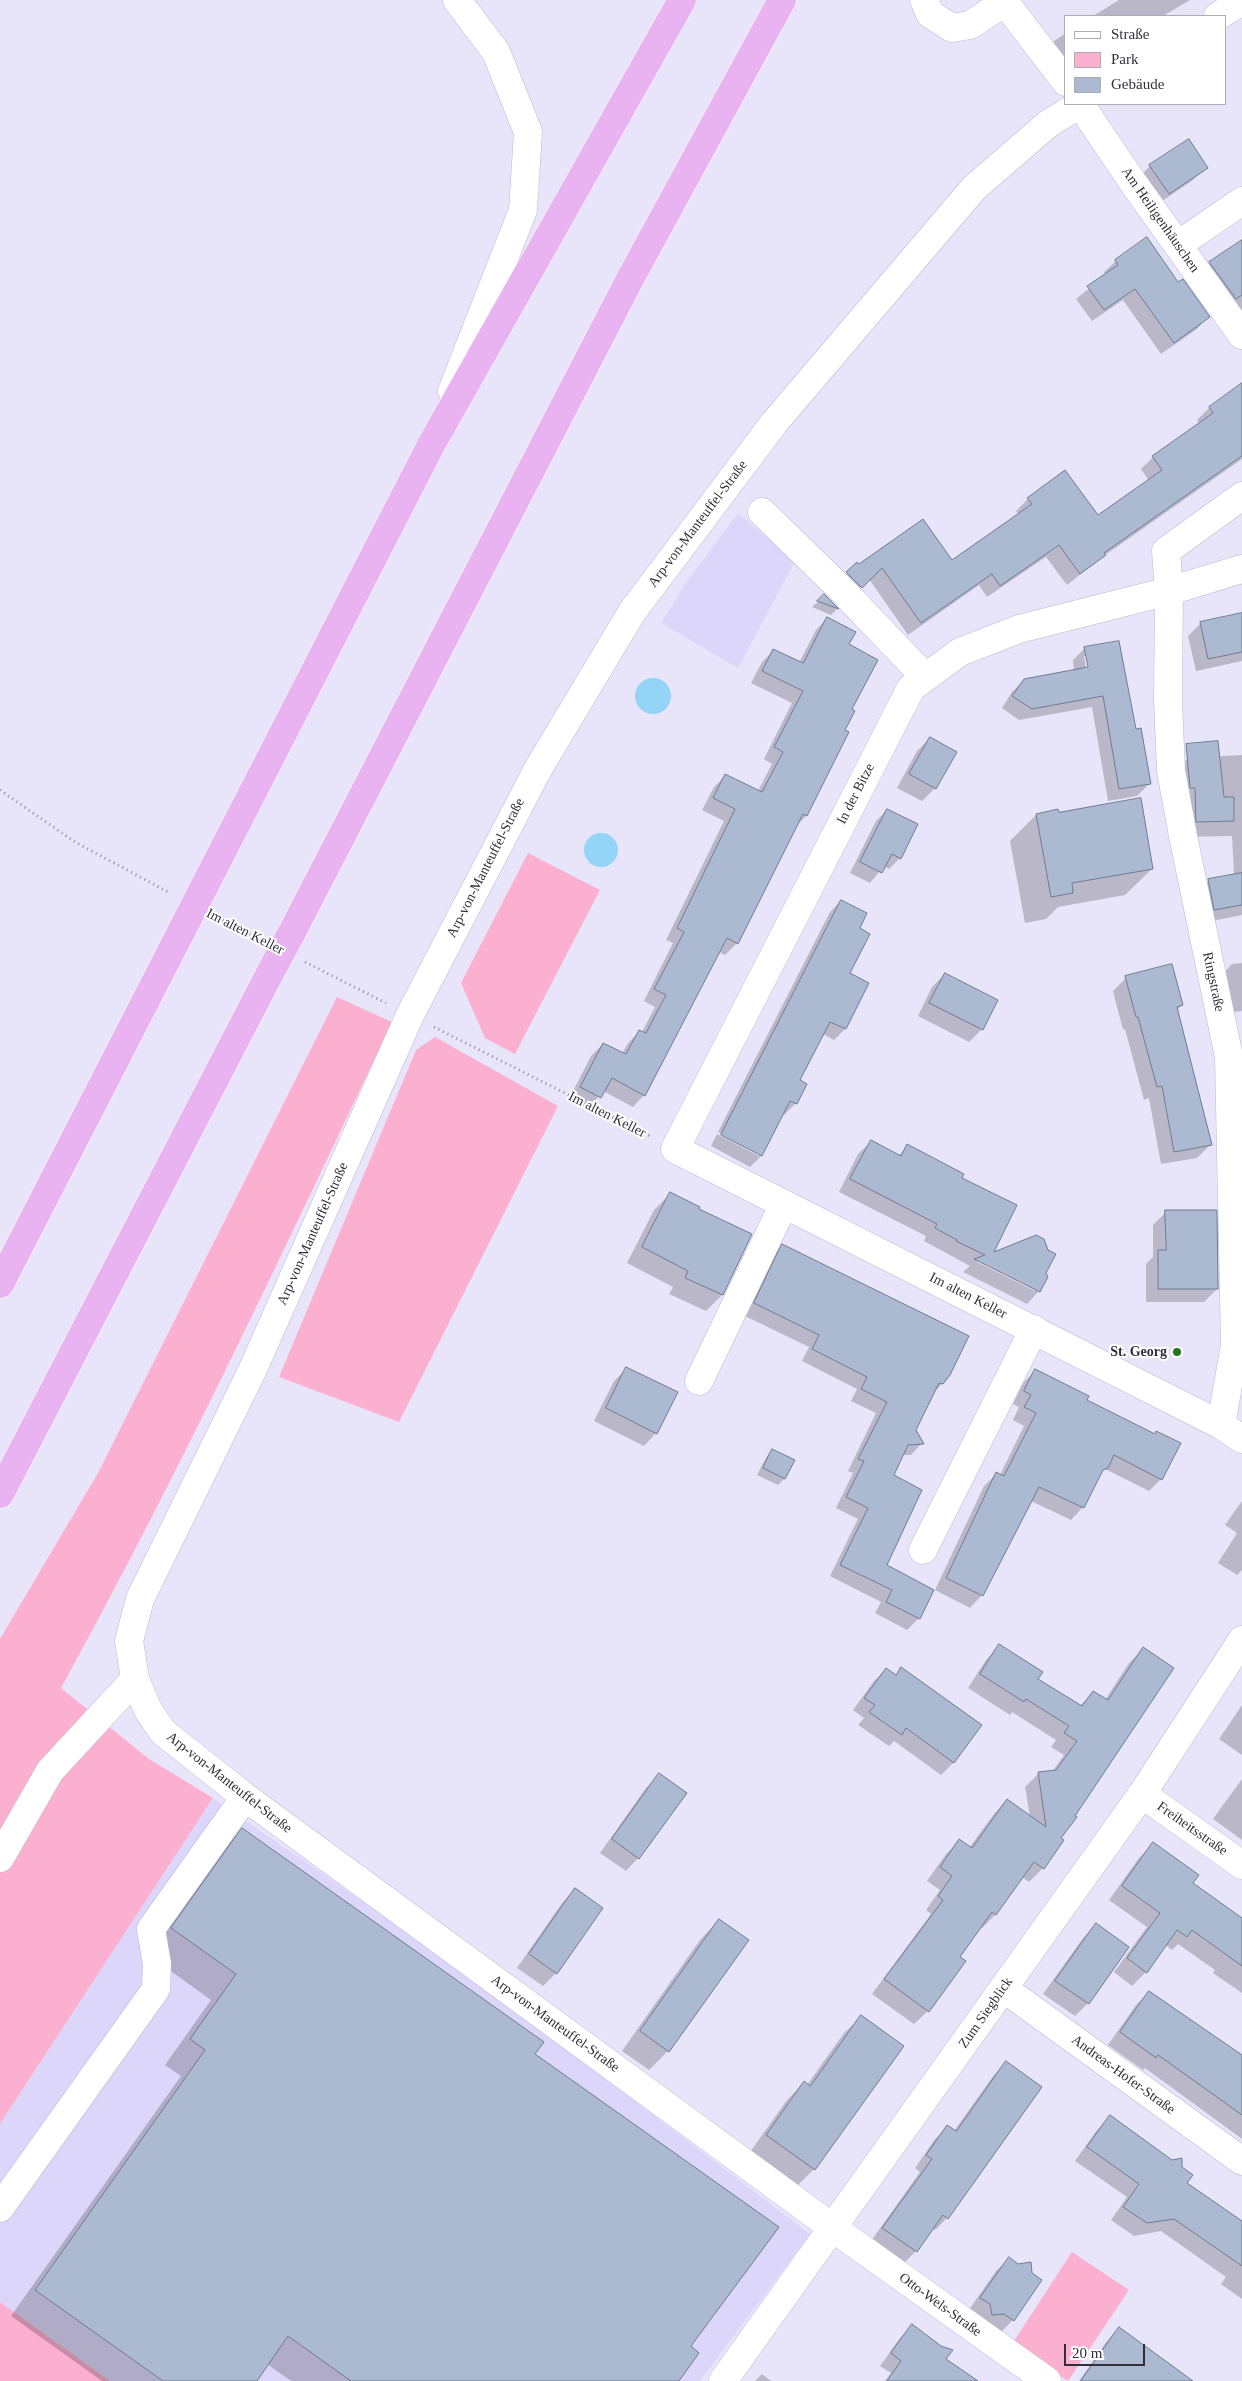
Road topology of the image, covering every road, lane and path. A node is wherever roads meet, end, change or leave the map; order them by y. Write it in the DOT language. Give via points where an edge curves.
graph roads {
  1 [pos="457,0"];
  2 [pos="682,0"];
  3 [pos="782,0"];
  4 [pos="924,0"];
  5 [pos="1004,1"];
  6 [pos="1242,1"];
  7 [pos="1220,15"];
  8 [pos="1064,79"];
  9 [pos="1078,105"];
  10 [pos="1081,105"];
  11 [pos="1242,201"];
  12 [pos="1178,245"];
  13 [pos="1242,335"];
  14 [pos="431,445"];
  15 [pos="1242,496"];
  16 [pos="762,512"];
  17 [pos="1242,570"];
  18 [pos="1169,591"];
  19 [pos="925,677"];
  20 [pos="0,790"];
  21 [pos="174,895"];
  22 [pos="217,917"];
  23 [pos="260,940"];
  24 [pos="303,962"];
  25 [pos="410,1015"];
  26 [pos="1236,1055"];
  27 [pos="675,1149"];
  28 [pos="784,1204"];
  29 [pos="0,1284"];
  30 [pos="1034,1330"];
  31 [pos="699,1382"];
  32 [pos="1232,1432"];
  33 [pos="0,1494"];
  34 [pos="923,1550"];
  35 [pos="1242,1640"];
  36 [pos="135,1679"];
  37 [pos="1142,1794"];
  38 [pos="245,1797"];
  39 [pos="0,1858"];
  40 [pos="1242,1865"];
  41 [pos="1003,1988"];
  42 [pos="1242,2161"];
  43 [pos="0,2208"];
  44 [pos="833,2228"];
  45 [pos="723,2381"];
  46 [pos="1047,2381"];
  1 -- 14 [label="street" via="496,52 528,132 523,210"];
  2 -- 14 [label="highway"];
  3 -- 33 [label="highway, bridge" via="625,288"];
  4 -- 5 [label="street" via="930,14 952,28 970,25"];
  5 -- 8 [label="street"];
  6 -- 7 [label="street"];
  9 -- 25 [label="street, Arp-von-Manteuffel-Straße" via="1048,124 974,188 774,422 632,612 538,769"];
  10 -- 12 [label="street, Am Heiligenhäuschen"];
  11 -- 12 [label="street"];
  12 -- 13 [label="street, Am Heiligenhäuschen"];
  14 -- 29 [label="highway, bridge"];
  15 -- 18 [label="street" via="1166,551"];
  16 -- 19 [label="street"];
  17 -- 18 [label="street"];
  18 -- 19 [label="street, In der Bitze" via="1019,629 960,652"];
  18 -- 26 [label="street, Ringstraße" via="1168,700 1172,771 1183,836"];
  19 -- 27 [label="street, In der Bitze" via="910,688"];
  20 -- 21 [label="path" via="74,842"];
  22 -- 23 [label="path, Im alten Keller"];
  24 -- 25 [label="path, Im alten Keller"];
  25 -- 27 [label="path, Im alten Keller"];
  25 -- 36 [label="street, Arp-von-Manteuffel-Straße" via="252,1371 140,1598 129,1640"];
  26 -- 32 [label="street, Ringstraße" via="1236,1345"];
  27 -- 28 [label="street, Im alten Keller"];
  28 -- 30 [label="street, Im alten Keller"];
  28 -- 31 [label="street"];
  30 -- 32 [label="street, Im alten Keller"];
  30 -- 34 [label="street"];
  35 -- 37 [label="street, Zum Siegblick"];
  36 -- 38 [label="street, Arp-von-Manteuffel-Straße" via="148,1710 163,1732"];
  36 -- 39 [label="street" via="50,1771"];
  37 -- 40 [label="street, Freiheitsstraße"];
  37 -- 41 [label="street, Zum Siegblick"];
  38 -- 43 [label="street" via="151,1929 158,1964 156,1989"];
  38 -- 44 [label="street, Arp-von-Manteuffel-Straße"];
  41 -- 42 [label="street, Andreas-Hofer-Straße"];
  41 -- 44 [label="street, Zum Siegblick"];
  44 -- 45 [label="street, Zum Siegblick"];
  44 -- 46 [label="street, Otto-Wels-Straße"];
}
